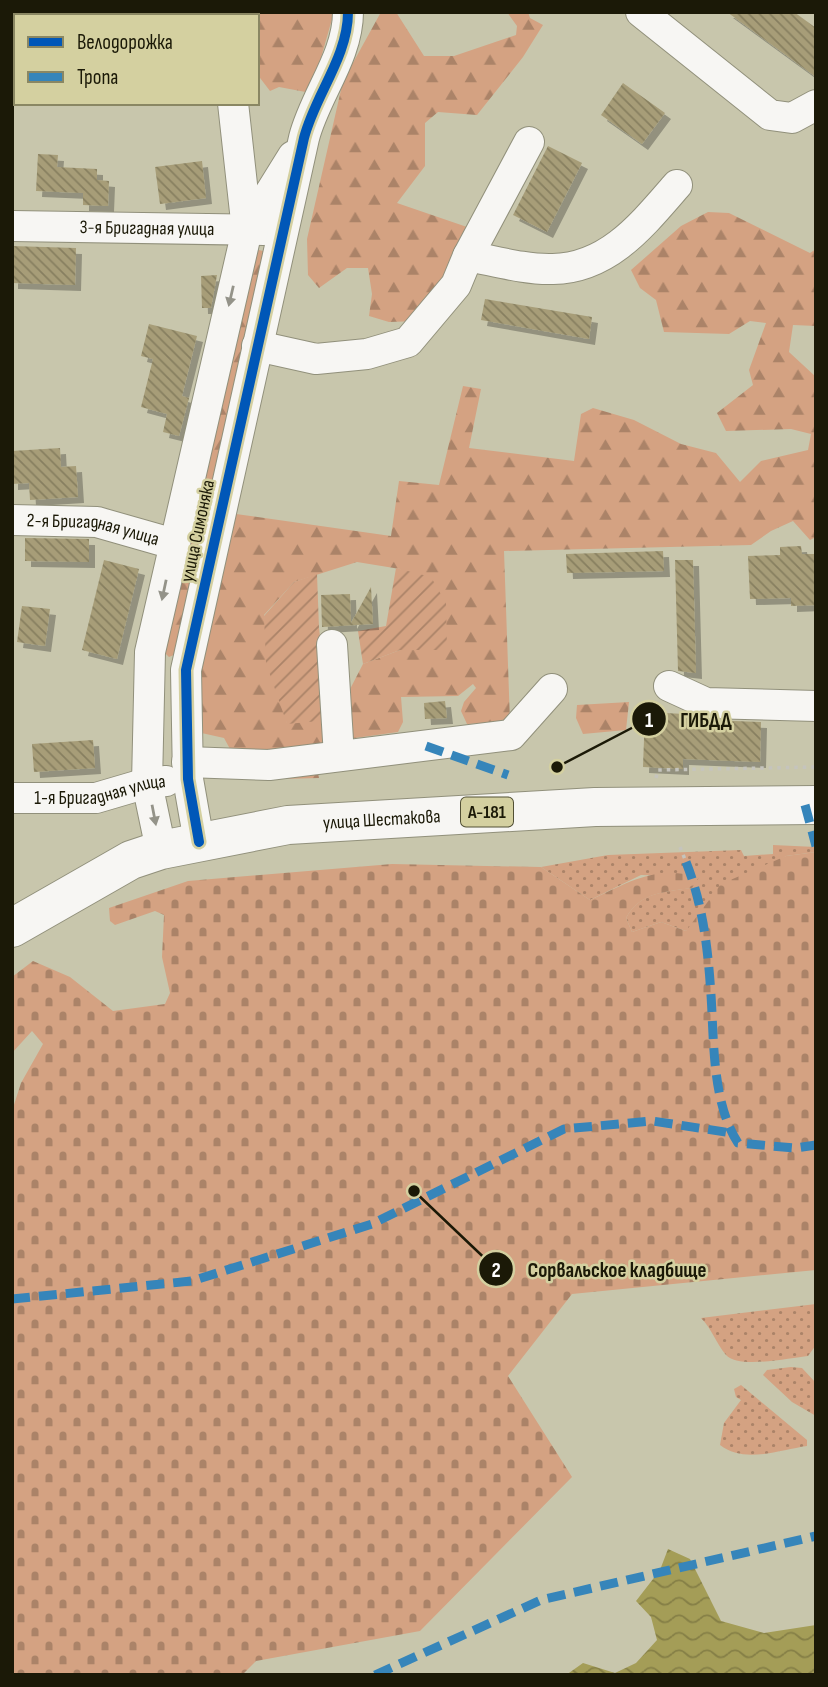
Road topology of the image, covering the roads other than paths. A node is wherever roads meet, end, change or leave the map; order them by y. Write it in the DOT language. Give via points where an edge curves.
graph roads {
  1 [pos="641,12"];
  2 [pos="353,19"];
  3 [pos="816,105"];
  4 [pos="235,114"];
  5 [pos="304,138"];
  6 [pos="529,142"];
  7 [pos="677,186"];
  8 [pos="265,196"];
  9 [pos="12,226"];
  10 [pos="247,230"];
  11 [pos="282,230"];
  12 [pos="468,256"];
  13 [pos="257,346"];
  14 [pos="12,520"];
  15 [pos="174,544"];
  16 [pos="332,645"];
  17 [pos="669,687"];
  18 [pos="552,689"];
  19 [pos="816,706"];
  20 [pos="339,756"];
  21 [pos="187,770"];
  22 [pos="148,783"];
  23 [pos="12,798"];
  24 [pos="816,805"];
  25 [pos="199,842"];
  26 [pos="161,849"];
  27 [pos="12,928"];
  1 -- 3 [label="street" via="770,115 792,118"];
  2 -- 5 [label="street"];
  4 -- 8 [label="street"];
  4 -- 10 [label="street, улица Симоняка"];
  5 -- 8 [label="street"];
  5 -- 11 [label="street, улица Симоняка"];
  6 -- 12 [label="street"];
  7 -- 12 [label="street" via="634,234 590,264 552,270"];
  8 -- 10 [label="street"];
  8 -- 11 [label="street"];
  9 -- 10 [label="street, 3-я Бригадная улица"];
  10 -- 11 [label="street, 3-я Бригадная улица"];
  10 -- 15 [label="street, улица Симоняка, one-way"];
  11 -- 13 [label="street, улица Симоняка"];
  12 -- 13 [label="street" via="456,285 408,342 367,354 316,359"];
  13 -- 21 [label="street, улица Симоняка" via="186,670"];
  14 -- 15 [label="street, 2-я Бригадная улица" via="97,522"];
  15 -- 22 [label="street, улица Симоняка, one-way" via="150,652"];
  16 -- 20 [label="street"];
  17 -- 19 [label="street" via="706,703"];
  18 -- 20 [label="street, 1-я Бригадная улица" via="510,735"];
  20 -- 21 [label="street, 1-я Бригадная улица"];
  21 -- 22 [label="street, 1-я Бригадная улица"];
  21 -- 25 [label="street, улица Симоняка"];
  22 -- 23 [label="street, 1-я Бригадная улица" via="96,798"];
  22 -- 26 [label="street, улица Симоняка, one-way"];
  24 -- 25 [label="main road, улица Шестакова / А-181" via="595,807 376,818 288,825"];
  25 -- 26 [label="main road, улица Шестакова / А-181"];
  26 -- 27 [label="main road, улица Шестакова / А-181" via="101,874"];
}
